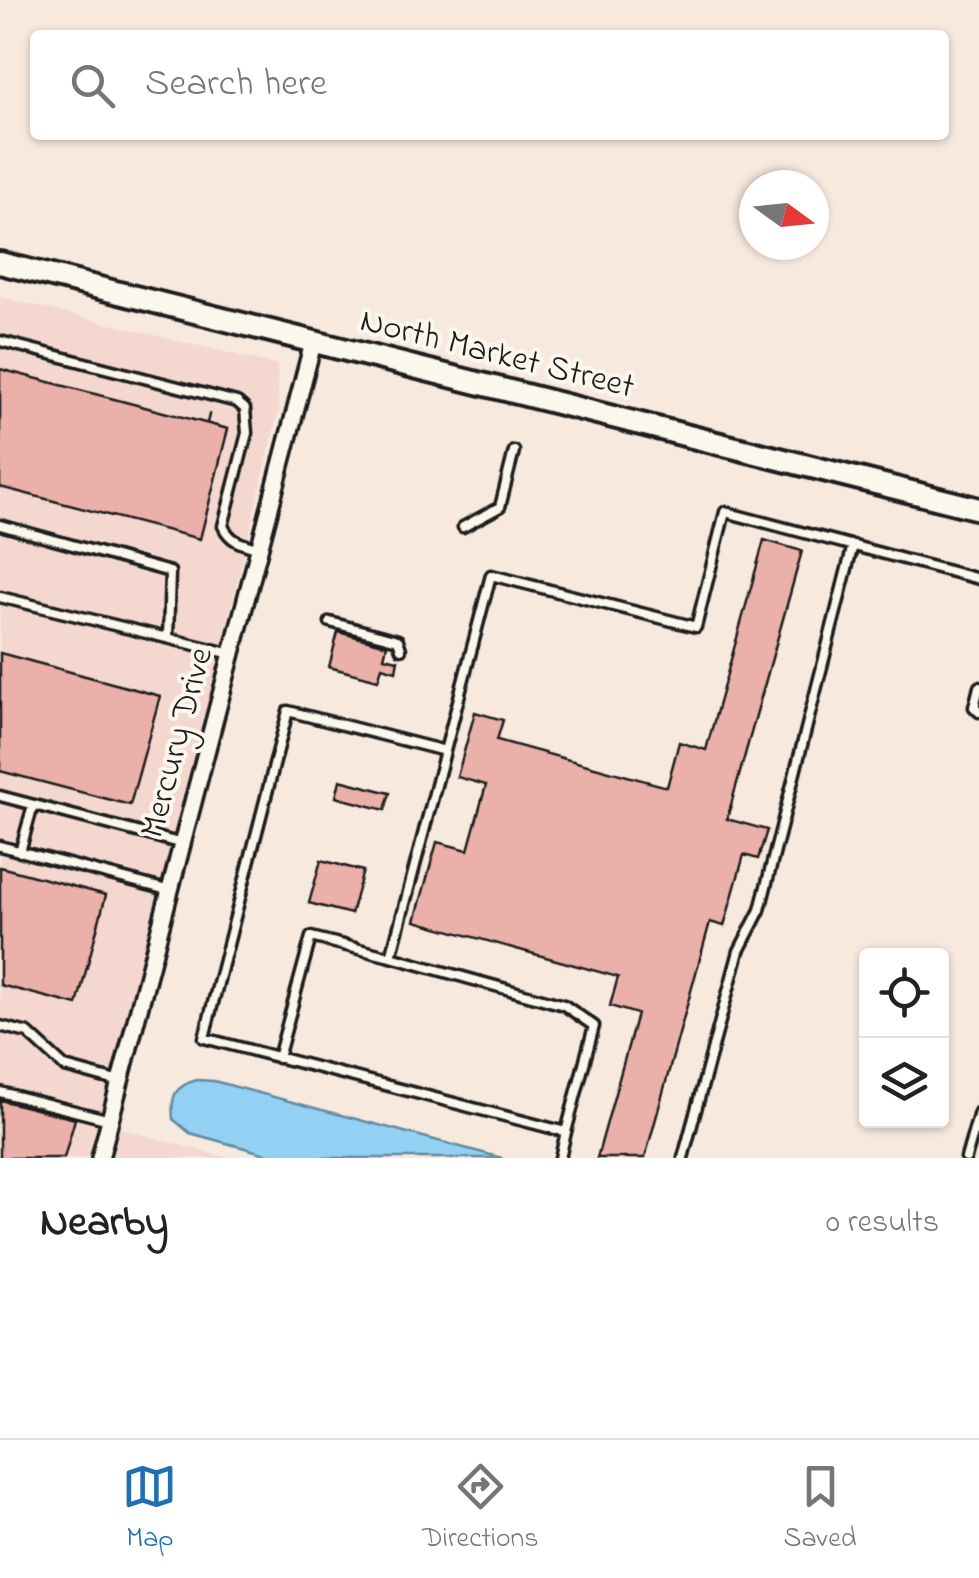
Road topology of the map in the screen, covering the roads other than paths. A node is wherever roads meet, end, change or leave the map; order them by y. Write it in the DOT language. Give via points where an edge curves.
graph roads {
  1 [pos="0,262"];
  2 [pos="0,341"];
  3 [pos="313,343"];
  4 [pos="514,451"];
  5 [pos="979,509"];
  6 [pos="0,525"];
  7 [pos="463,528"];
  8 [pos="853,545"];
  9 [pos="260,549"];
  10 [pos="979,578"];
  11 [pos="0,597"];
  12 [pos="330,622"];
  13 [pos="168,638"];
  14 [pos="401,650"];
  15 [pos="232,654"];
  16 [pos="979,686"];
  17 [pos="979,712"];
  18 [pos="445,751"];
  19 [pos="0,796"];
  20 [pos="32,805"];
  21 [pos="183,844"];
  22 [pos="0,846"];
  23 [pos="20,852"];
  24 [pos="170,891"];
  25 [pos="391,957"];
  26 [pos="0,1026"];
  27 [pos="278,1058"];
  28 [pos="120,1082"];
  29 [pos="0,1092"];
  30 [pos="979,1112"];
  31 [pos="110,1120"];
  32 [pos="566,1132"];
  33 [pos="100,1158"];
  34 [pos="560,1158"];
  35 [pos="684,1158"];
  36 [pos="966,1158"];
  1 -- 3 [label="main road, North Market Street"];
  2 -- 9 [label="lane" via="237,402 245,409 247,433 223,526 237,542"];
  3 -- 5 [label="main road, North Market Street"];
  3 -- 9 [label="street, Mercury Drive"];
  4 -- 7 [label="lane" via="500,507"];
  6 -- 13 [label="lane" via="170,572"];
  8 -- 10 [label="lane"];
  8 -- 18 [label="lane" via="725,512 696,626 491,575"];
  8 -- 35 [label="lane" via="760,910 739,951"];
  9 -- 15 [label="street, Mercury Drive"];
  11 -- 13 [label="lane"];
  12 -- 14 [label="lane" via="398,640"];
  13 -- 15 [label="lane"];
  15 -- 21 [label="street, Mercury Drive"];
  16 -- 17 [label="lane"];
  18 -- 25 [label="lane"];
  18 -- 27 [label="lane" via="288,710 204,1038"];
  19 -- 20 [label="lane"];
  20 -- 21 [label="lane"];
  20 -- 23 [label="lane"];
  21 -- 24 [label="street, Mercury Drive"];
  22 -- 23 [label="lane"];
  23 -- 24 [label="lane"];
  24 -- 28 [label="street, Mercury Drive"];
  25 -- 27 [label="lane" via="311,936"];
  25 -- 32 [label="lane" via="564,1005 594,1026"];
  26 -- 28 [label="lane" via="28,1033 64,1066"];
  27 -- 32 [label="lane"];
  28 -- 31 [label="street, Mercury Drive"];
  29 -- 31 [label="lane"];
  30 -- 36 [label="lane"];
  31 -- 33 [label="street, Mercury Drive"];
  32 -- 34 [label="lane"];
}
